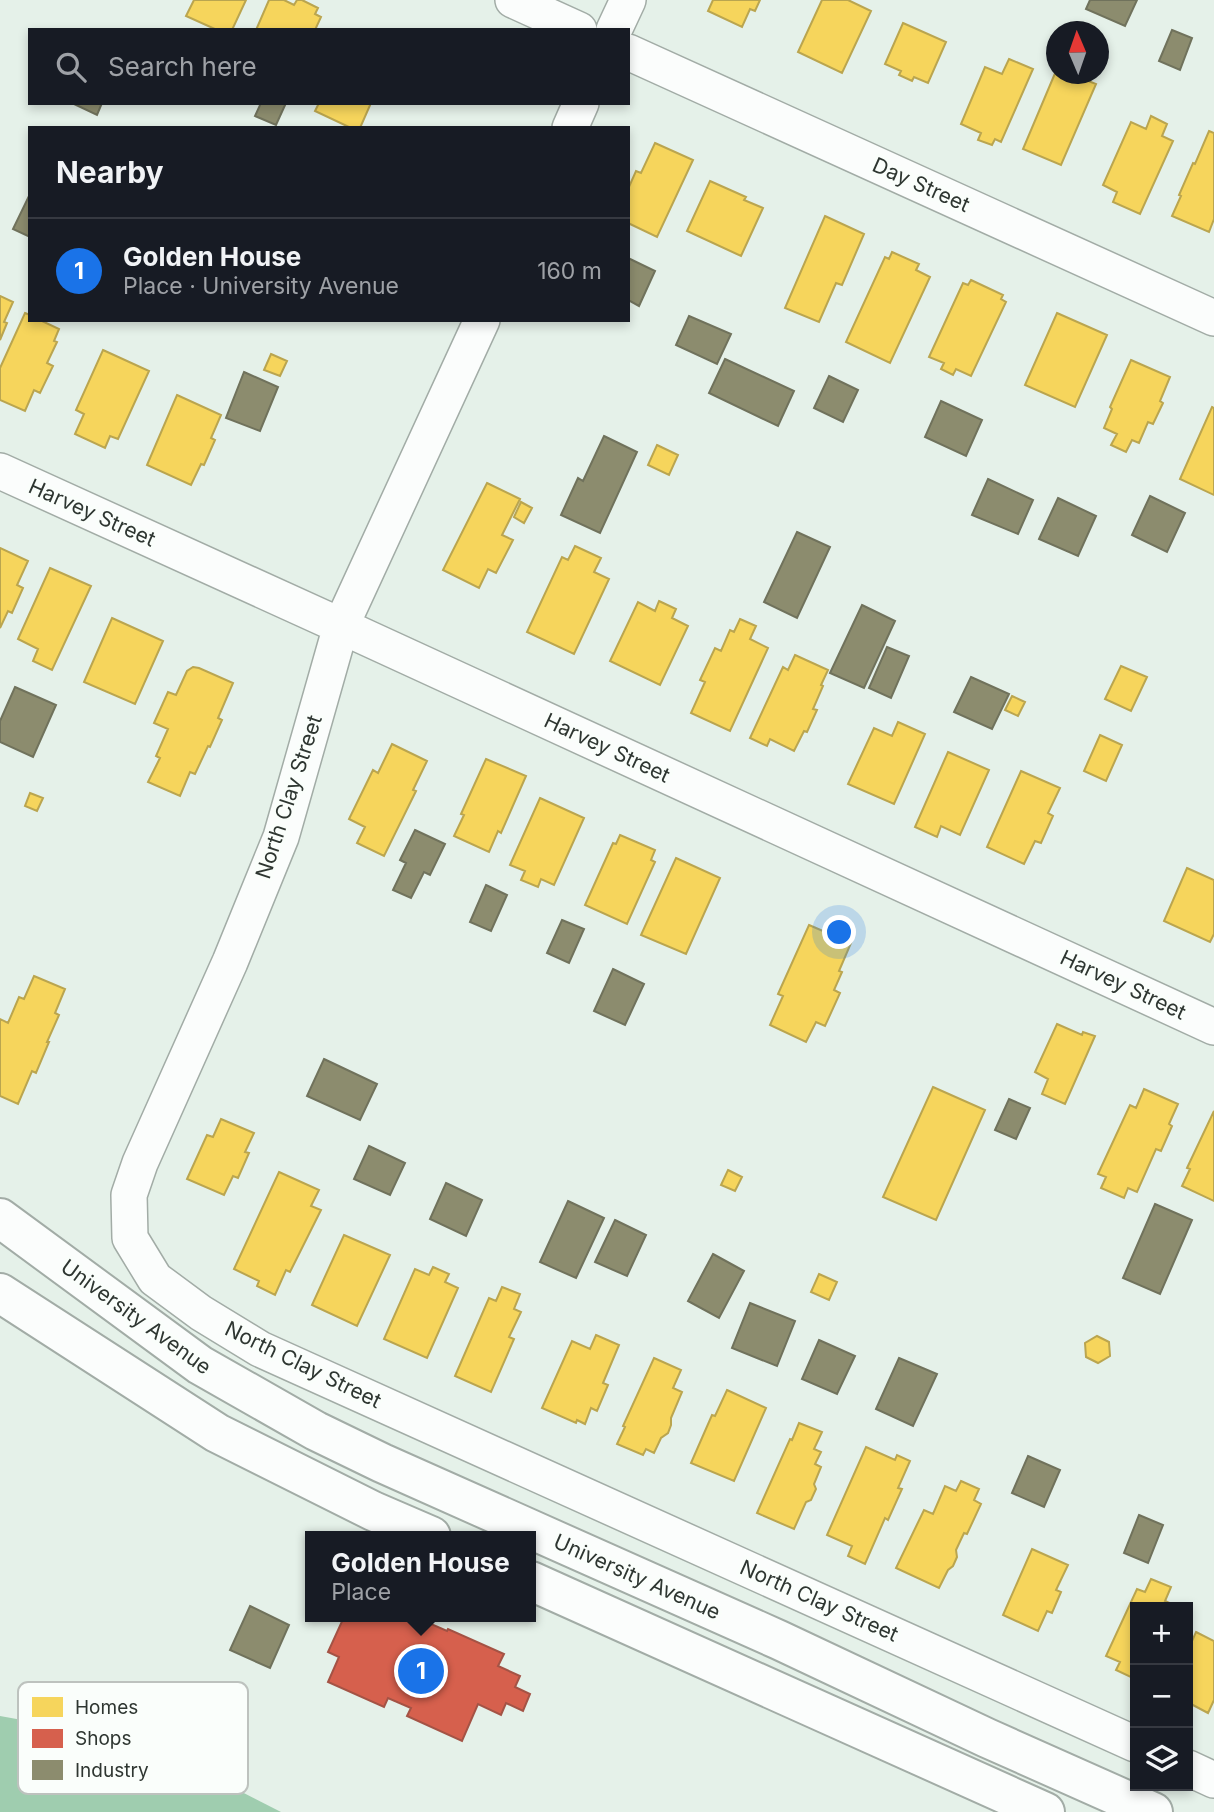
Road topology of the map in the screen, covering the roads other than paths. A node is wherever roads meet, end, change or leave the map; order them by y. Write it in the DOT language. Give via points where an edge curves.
graph roads {
  1 [pos="513,0"];
  2 [pos="628,0"];
  3 [pos="575,28"];
  4 [pos="615,28"];
  5 [pos="630,53"];
  6 [pos="580,105"];
  7 [pos="571,126"];
  8 [pos="1214,318"];
  9 [pos="481,322"];
  10 [pos="0,471"];
  11 [pos="341,626"];
  12 [pos="1214,1027"];
  13 [pos="0,1218"];
  14 [pos="0,1293"];
  15 [pos="419,1531"];
  16 [pos="535,1531"];
  17 [pos="536,1532"];
  18 [pos="536,1583"];
  19 [pos="1130,1742"];
  20 [pos="1193,1770"];
  21 [pos="1214,1780"];
  22 [pos="1045,1812"];
  23 [pos="1153,1812"];
  1 -- 3 [label="street"];
  2 -- 4 [label="street"];
  5 -- 8 [label="street, Day Street"];
  6 -- 7 [label="street"];
  9 -- 11 [label="street, North Clay Street"];
  10 -- 11 [label="street, Harvey Street"];
  11 -- 12 [label="street, Harvey Street"];
  11 -- 19 [label="street, North Clay Street" via="281,837 129,1195 130,1238 155,1279 260,1349"];
  13 -- 16 [label="main road, University Avenue" via="200,1365 316,1431"];
  14 -- 15 [label="main road" via="217,1433"];
  17 -- 23 [label="main road, University Avenue"];
  18 -- 22 [label="main road"];
  20 -- 21 [label="street"];
}
